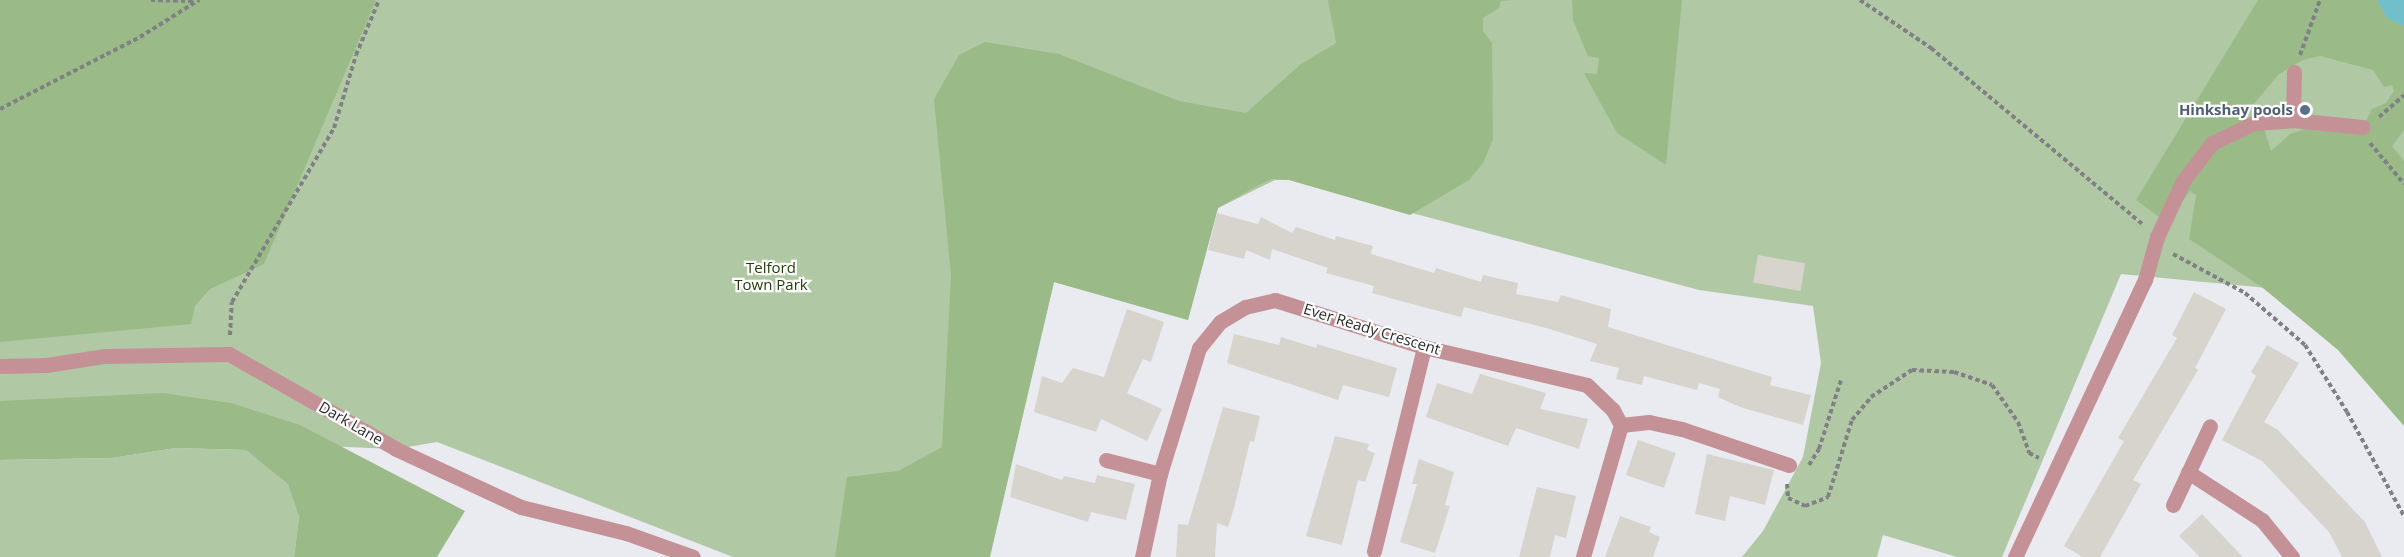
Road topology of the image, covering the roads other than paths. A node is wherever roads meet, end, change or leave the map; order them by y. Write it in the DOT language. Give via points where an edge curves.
graph roads {
  1 [pos="2294,72"];
  2 [pos="2294,120"];
  3 [pos="2362,127"];
  4 [pos="1425,347"];
  5 [pos="0,366"];
  6 [pos="1621,424"];
  7 [pos="2210,426"];
  8 [pos="1106,460"];
  9 [pos="1789,465"];
  10 [pos="2188,472"];
  11 [pos="1160,474"];
  12 [pos="2173,505"];
  13 [pos="1374,551"];
  14 [pos="693,557"];
  15 [pos="1142,557"];
  16 [pos="1583,557"];
  17 [pos="2015,557"];
  18 [pos="2292,557"];
  1 -- 2 [label="street"];
  2 -- 3 [label="street"];
  2 -- 17 [label="street" via="2254,123 2212,143 2183,181 2157,237 2145,280"];
  4 -- 6 [label="street, Ever Ready Crescent" via="1587,385 1613,410"];
  4 -- 11 [label="street, Ever Ready Crescent" via="1275,300 1245,307 1220,321 1199,348"];
  4 -- 13 [label="street"];
  5 -- 14 [label="street, Dark Lane" via="105,356 229,354 396,449 521,507 626,533"];
  6 -- 9 [label="street" via="1648,422 1682,429"];
  6 -- 16 [label="street"];
  7 -- 10 [label="street"];
  8 -- 11 [label="street"];
  10 -- 12 [label="street"];
  10 -- 18 [label="street" via="2262,520"];
  11 -- 15 [label="street, Ever Ready Crescent"];
}
